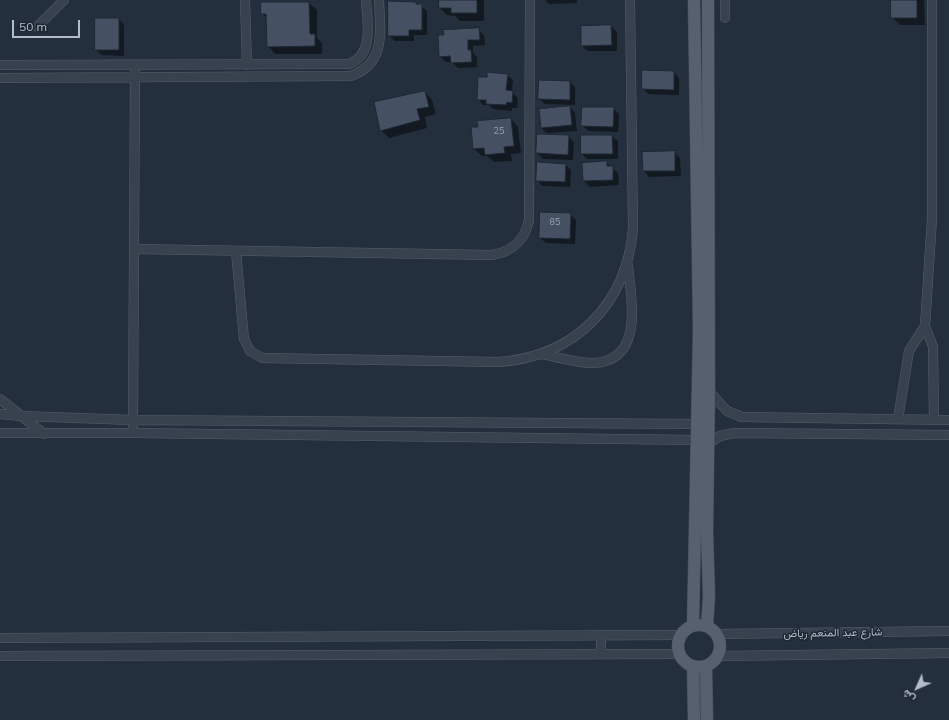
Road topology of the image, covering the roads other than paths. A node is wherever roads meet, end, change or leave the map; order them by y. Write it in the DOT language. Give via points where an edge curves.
graph roads {
  1 [pos="64,0"];
  2 [pos="245,0"];
  3 [pos="366,0"];
  4 [pos="379,0"];
  5 [pos="530,0"];
  6 [pos="630,0"];
  7 [pos="694,0"];
  8 [pos="708,0"];
  9 [pos="725,0"];
  10 [pos="932,0"];
  11 [pos="725,18"];
  12 [pos="38,27"];
  13 [pos="135,65"];
  14 [pos="247,65"];
  15 [pos="0,66"];
  16 [pos="0,78"];
  17 [pos="135,78"];
  18 [pos="134,249"];
  19 [pos="236,251"];
  20 [pos="627,261"];
  21 [pos="925,326"];
  22 [pos="704,330"];
  23 [pos="541,354"];
  24 [pos="709,391"];
  25 [pos="0,399"];
  26 [pos="0,414"];
  27 [pos="21,416"];
  28 [pos="742,417"];
  29 [pos="898,419"];
  30 [pos="934,419"];
  31 [pos="133,420"];
  32 [pos="949,420"];
  33 [pos="698,424"];
  34 [pos="0,427"];
  35 [pos="4,433"];
  36 [pos="133,433"];
  37 [pos="742,433"];
  38 [pos="44,434"];
  39 [pos="949,435"];
  40 [pos="703,442"];
  41 [pos="694,531"];
  42 [pos="707,532"];
  43 [pos="693,625"];
  44 [pos="712,630"];
  45 [pos="949,631"];
  46 [pos="601,635"];
  47 [pos="681,635"];
  48 [pos="0,638"];
  49 [pos="190,638"];
  50 [pos="949,653"];
  51 [pos="601,654"];
  52 [pos="680,654"];
  53 [pos="191,655"];
  54 [pos="0,656"];
  55 [pos="718,656"];
  56 [pos="693,666"];
  57 [pos="706,666"];
  58 [pos="694,720"];
  59 [pos="707,720"];
  1 -- 12 [label="street"];
  2 -- 14 [label="street"];
  3 -- 14 [label="street" via="367,47 354,62"];
  4 -- 17 [label="street" via="378,50 368,67 351,76"];
  5 -- 19 [label="street" via="529,220 525,234 516,245 505,252 492,255"];
  6 -- 20 [label="street" via="633,228"];
  7 -- 22 [label="main road"];
  8 -- 22 [label="main road"];
  9 -- 11 [label="street"];
  10 -- 21 [label="street" via="932,220"];
  13 -- 14 [label="street"];
  13 -- 15 [label="street"];
  13 -- 17 [label="street"];
  16 -- 17 [label="street"];
  17 -- 18 [label="street"];
  18 -- 19 [label="street"];
  18 -- 31 [label="street"];
  19 -- 23 [label="street" via="244,339 250,351 262,358 498,362"];
  20 -- 23 [label="street" via="614,293 598,316 572,338"];
  20 -- 23 [label="street" via="632,326 622,350 611,358 598,362"];
  21 -- 29 [label="street" via="909,352"];
  21 -- 30 [label="street" via="933,347"];
  22 -- 24 [label="main road"];
  22 -- 33 [label="main road"];
  24 -- 28 [label="street" via="727,411"];
  24 -- 40 [label="main road"];
  25 -- 27 [label="street"];
  26 -- 27 [label="street"];
  27 -- 31 [label="street"];
  27 -- 38 [label="street"];
  28 -- 29 [label="street"];
  28 -- 37 [label="street"];
  29 -- 30 [label="street"];
  30 -- 32 [label="street"];
  31 -- 33 [label="street"];
  31 -- 36 [label="street"];
  33 -- 40 [label="main road"];
  34 -- 35 [label="street"];
  35 -- 38 [label="street"];
  36 -- 38 [label="street"];
  36 -- 40 [label="street"];
  37 -- 39 [label="street"];
  37 -- 40 [label="street" via="720,436"];
  40 -- 41 [label="main road"];
  40 -- 42 [label="main road"];
  41 -- 42 [label="main road"];
  41 -- 43 [label="main road"];
  42 -- 44 [label="main road"];
  43 -- 44 [label="main road"];
  43 -- 47 [label="main road"];
  44 -- 45 [label="street, شارع عبد المنعم رياض"];
  44 -- 55 [label="main road" via="720,645"];
  46 -- 47 [label="street"];
  46 -- 49 [label="street"];
  46 -- 51 [label="street"];
  47 -- 52 [label="main road" via="678,644"];
  48 -- 49 [label="street"];
  49 -- 53 [label="street"];
  50 -- 55 [label="street, شارع عبد المنعم رياض"];
  51 -- 52 [label="street"];
  51 -- 53 [label="street"];
  52 -- 56 [label="main road" via="685,662"];
  53 -- 54 [label="street"];
  55 -- 57 [label="main road"];
  56 -- 57 [label="main road"];
  56 -- 58 [label="main road"];
  57 -- 59 [label="main road"];
}
